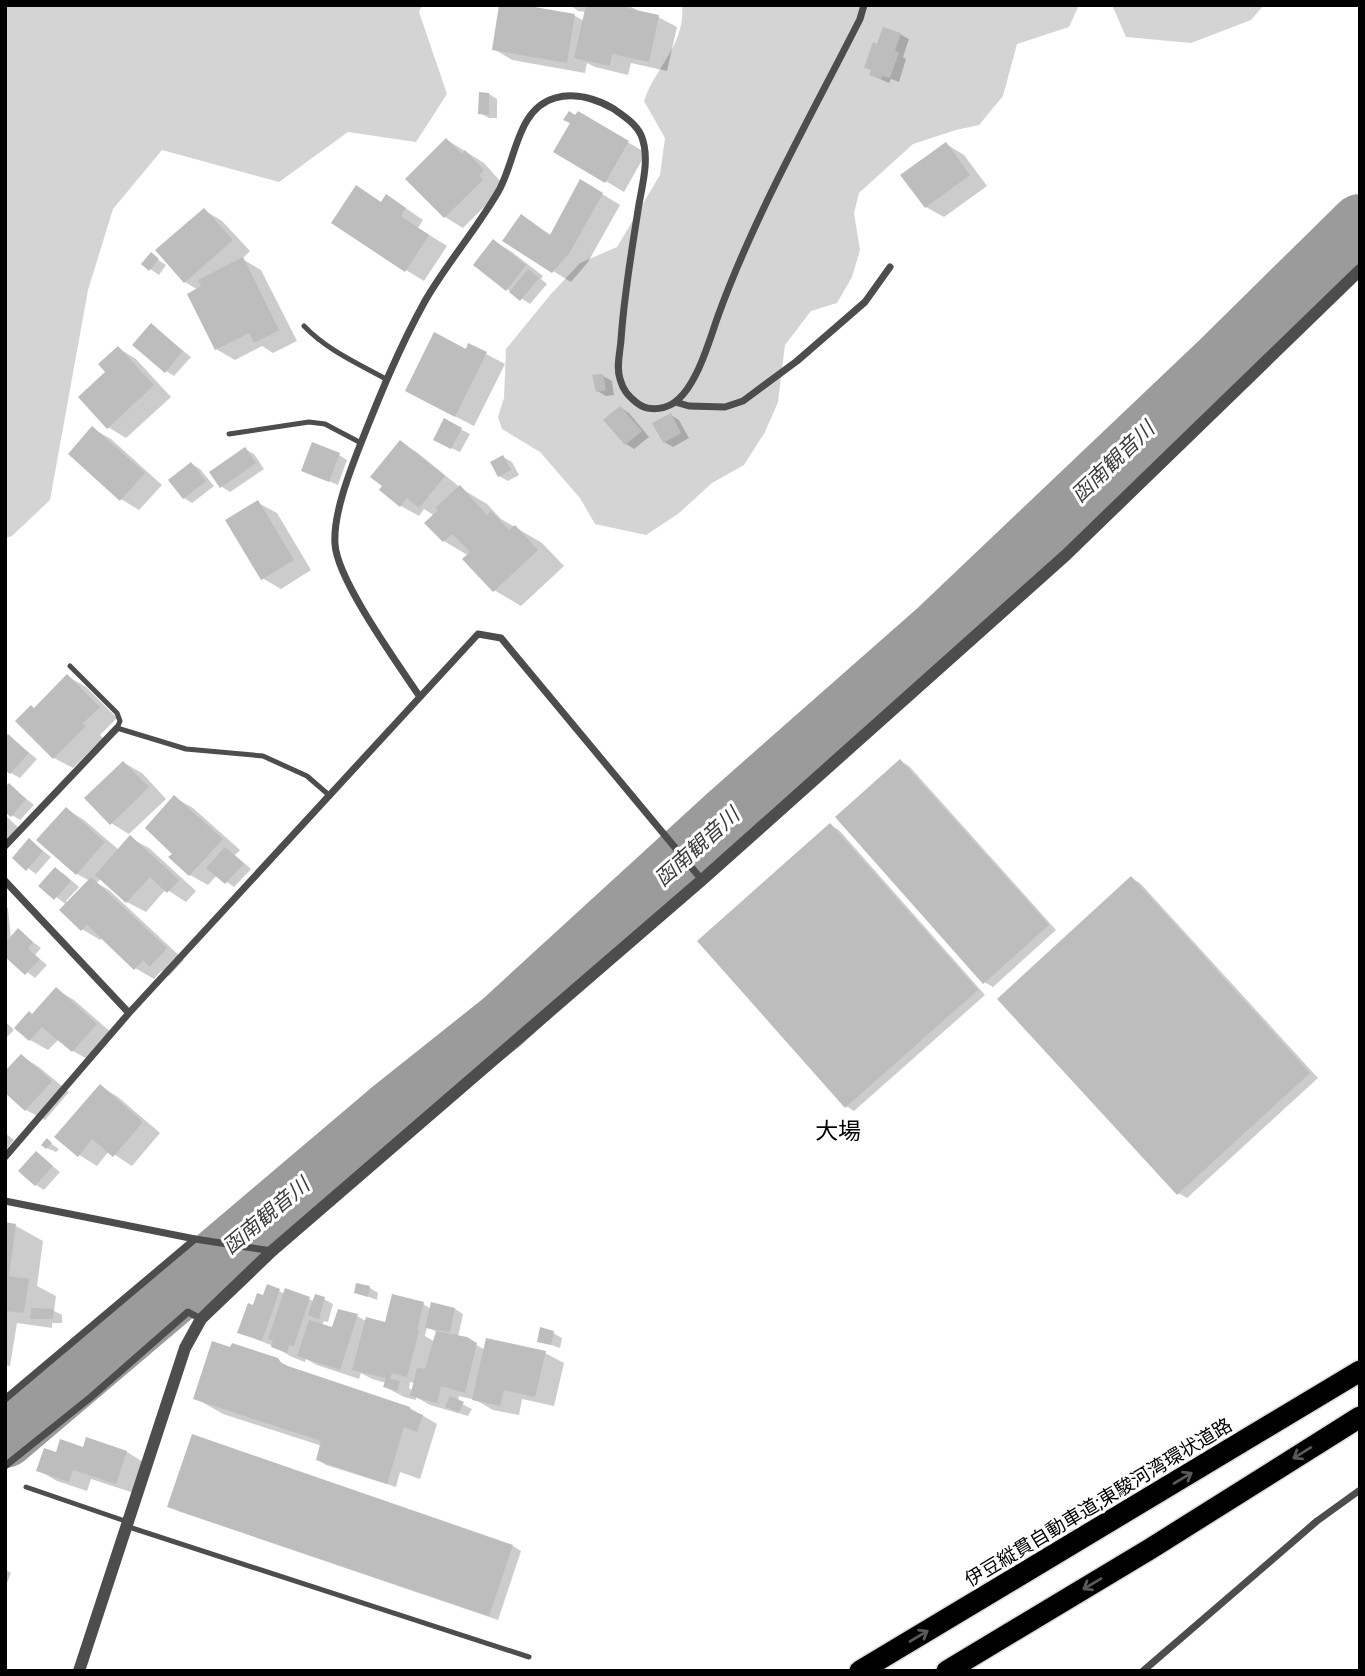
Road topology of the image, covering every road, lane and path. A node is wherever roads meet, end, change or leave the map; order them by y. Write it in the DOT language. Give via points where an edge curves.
graph roads {
  1 [pos="864,5"];
  2 [pos="890,267"];
  3 [pos="1360,270"];
  4 [pos="304,326"];
  5 [pos="386,379"];
  6 [pos="674,402"];
  7 [pos="229,434"];
  8 [pos="361,443"];
  9 [pos="70,666"];
  10 [pos="420,697"];
  11 [pos="117,728"];
  12 [pos="330,796"];
  13 [pos="5,846"];
  14 [pos="702,880"];
  15 [pos="5,881"];
  16 [pos="129,1013"];
  17 [pos="5,1157"];
  18 [pos="5,1201"];
  19 [pos="195,1240"];
  20 [pos="272,1251"];
  21 [pos="201,1319"];
  22 [pos="1360,1371"];
  23 [pos="5,1399"];
  24 [pos="1360,1417"];
  25 [pos="5,1466"];
  26 [pos="26,1487"];
  27 [pos="1360,1490"];
  28 [pos="127,1524"];
  29 [pos="529,1657"];
  30 [pos="79,1671"];
  31 [pos="860,1671"];
  32 [pos="947,1671"];
  33 [pos="1143,1671"];
  1 -- 6 [label="street" via="726,293 699,366"];
  2 -- 6 [label="street" via="865,302 743,401 725,407"];
  3 -- 14 [label="street" via="1066,555"];
  4 -- 5 [label="lane" via="337,353"];
  5 -- 6 [label="street" via="425,301 499,192 522,128 534,110 559,96 588,97 607,105 643,138 644,176 624,300 620,381 642,407 661,409"];
  5 -- 8 [label="street"];
  7 -- 8 [label="lane" via="309,422 325,424"];
  8 -- 10 [label="street" via="335,530 335,548 342,570"];
  9 -- 11 [label="lane" via="117,713"];
  10 -- 12 [label="street"];
  10 -- 14 [label="street" via="478,634 500,638"];
  11 -- 12 [label="lane" via="186,749 263,756 307,776"];
  11 -- 13 [label="street"];
  12 -- 16 [label="street"];
  14 -- 20 [label="street"];
  15 -- 16 [label="street"];
  16 -- 17 [label="street"];
  18 -- 19 [label="street"];
  19 -- 20 [label="street"];
  19 -- 23 [label="street"];
  20 -- 21 [label="street"];
  21 -- 25 [label="street" via="188,1312"];
  21 -- 28 [label="street" via="185,1348"];
  31 -- 22 [label="highway, 伊豆縦貫自動車道;東駿河湾環状道路, one-way"];
  24 -- 32 [label="highway, one-way"];
  26 -- 28 [label="lane"];
  27 -- 33 [label="street"];
  28 -- 29 [label="lane"];
  28 -- 30 [label="street"];
}
